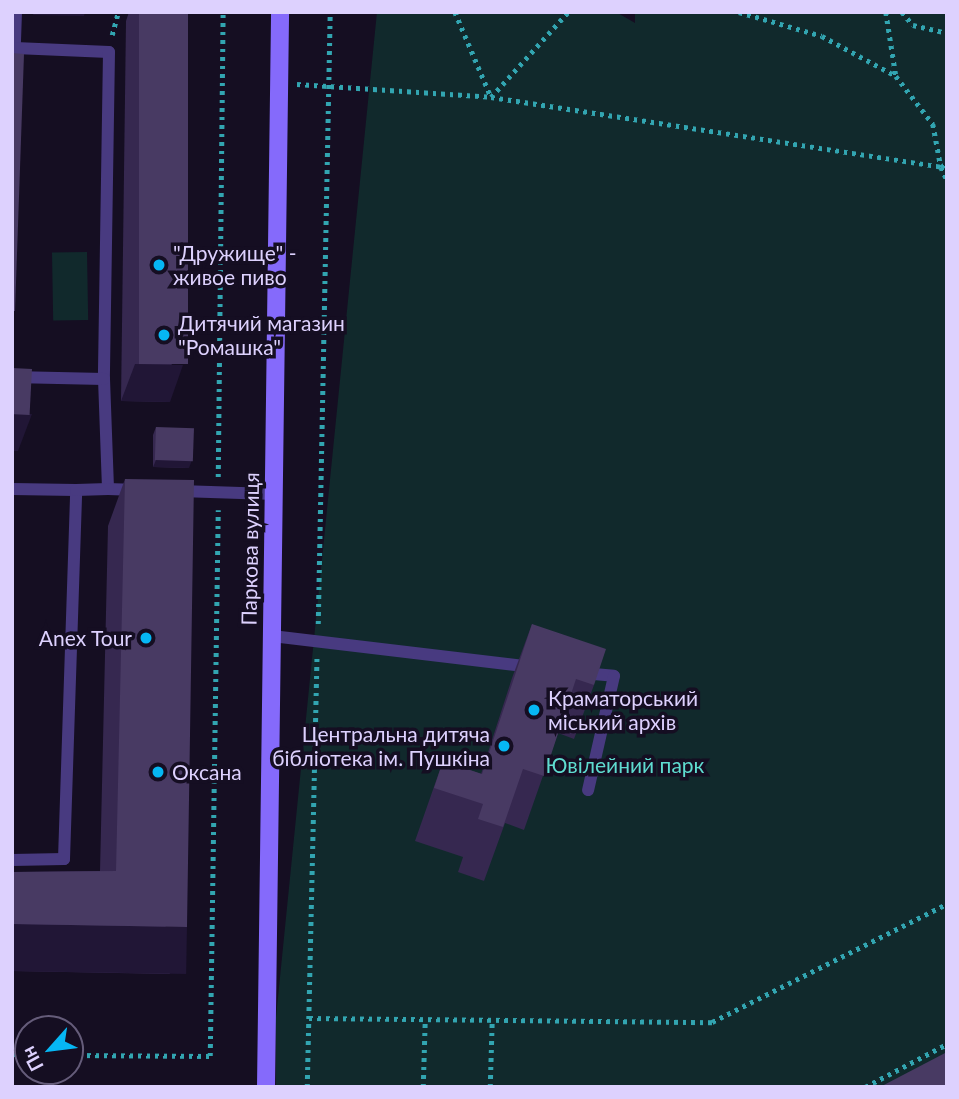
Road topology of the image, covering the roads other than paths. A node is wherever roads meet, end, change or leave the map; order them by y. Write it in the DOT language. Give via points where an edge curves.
graph roads {
  1 [pos="16,12"];
  2 [pos="280,12"];
  3 [pos="12,377"];
  4 [pos="104,379"];
  5 [pos="12,489"];
  6 [pos="108,489"];
  7 [pos="76,490"];
  8 [pos="149,490"];
  9 [pos="163,491"];
  10 [pos="274,494"];
  11 [pos="272,636"];
  12 [pos="546,668"];
  13 [pos="573,672"];
  14 [pos="588,790"];
  15 [pos="12,860"];
  16 [pos="266,1087"];
  1 -- 4 [label="lane" via="15,48 109,52"];
  2 -- 10 [label="street, Паркова вулиця"];
  3 -- 4 [label="lane"];
  4 -- 6 [label="lane"];
  5 -- 7 [label="lane"];
  6 -- 7 [label="lane"];
  6 -- 8 [label="lane"];
  7 -- 15 [label="lane" via="64,859"];
  9 -- 10 [label="lane"];
  10 -- 11 [label="street, Паркова вулиця"];
  11 -- 12 [label="lane"];
  11 -- 16 [label="street, Паркова вулиця"];
  13 -- 14 [label="lane" via="614,677"];
}
